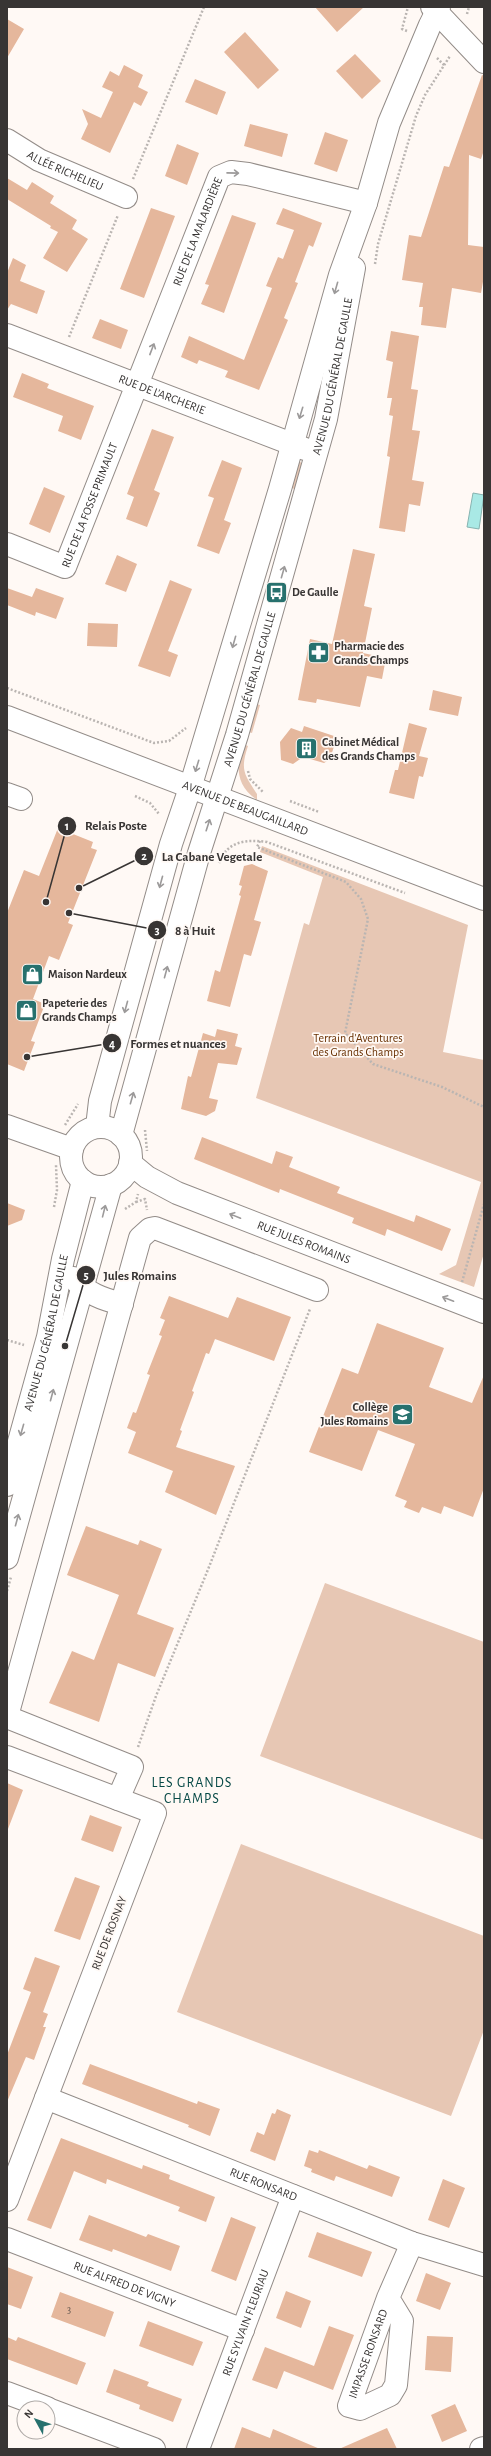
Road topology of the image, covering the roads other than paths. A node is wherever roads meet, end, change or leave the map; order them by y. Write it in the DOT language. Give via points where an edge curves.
graph roads {
  1 [pos="436,8"];
  2 [pos="484,62"];
  3 [pos="7,140"];
  4 [pos="126,197"];
  5 [pos="366,203"];
  6 [pos="355,239"];
  7 [pos="7,336"];
  8 [pos="138,385"];
  9 [pos="291,444"];
  10 [pos="316,454"];
  11 [pos="7,544"];
  12 [pos="7,717"];
  13 [pos="190,788"];
  14 [pos="217,798"];
  15 [pos="484,899"];
  16 [pos="7,1126"];
  17 [pos="97,1127"];
  18 [pos="121,1135"];
  19 [pos="72,1148"];
  20 [pos="130,1163"];
  21 [pos="83,1181"];
  22 [pos="111,1185"];
  23 [pos="63,1259"];
  24 [pos="83,1289"];
  25 [pos="317,1290"];
  26 [pos="122,1304"];
  27 [pos="484,1312"];
  28 [pos="7,1485"];
  29 [pos="7,1558"];
  30 [pos="7,1717"];
  31 [pos="7,1756"];
  32 [pos="118,1799"];
  33 [pos="46,2098"];
  34 [pos="293,2196"];
  35 [pos="7,2200"];
  36 [pos="7,2239"];
  37 [pos="412,2243"];
  38 [pos="484,2264"];
  39 [pos="388,2298"];
  40 [pos="243,2330"];
  41 [pos="7,2393"];
  42 [pos="26,2400"];
  43 [pos="56,2411"];
  44 [pos="484,2448"];
  45 [pos="154,2449"];
  46 [pos="198,2449"];
  47 [pos="481,2449"];
  1 -- 2 [label="street"];
  1 -- 5 [label="street, AVENUE DU GÉNÉRAL DE GAULLE" via="389,123"];
  3 -- 4 [label="street, ALLÉE RICHELIEU" via="39,160"];
  5 -- 6 [label="street, AVENUE DU GÉNÉRAL DE GAULLE"];
  8 -- 5 [label="street, RUE DE LA MALARDIÈRE, one-way" via="211,192 219,177 231,172 248,174"];
  6 -- 9 [label="street, AVENUE DU GÉNÉRAL DE GAULLE, one-way" via="340,274"];
  6 -- 10 [label="street, AVENUE DU GÉNÉRAL DE GAULLE" via="354,278 326,418"];
  7 -- 8 [label="street, RUE DE L'ARCHERIE"];
  8 -- 9 [label="street, RUE DE L'ARCHERIE"];
  8 -- 11 [label="street, RUE DE LA FOSSE PRIMAULT" via="66,567"];
  9 -- 10 [label="street, RUE DE L'ARCHERIE"];
  9 -- 13 [label="street, AVENUE DU GÉNÉRAL DE GAULLE, one-way"];
  14 -- 10 [label="street, AVENUE DU GÉNÉRAL DE GAULLE, one-way"];
  12 -- 13 [label="street, AVENUE DE BEAUGAILLARD"];
  13 -- 14 [label="street, AVENUE DE BEAUGAILLARD"];
  13 -- 17 [label="street, AVENUE DU GÉNÉRAL DE GAULLE, one-way" via="171,844 100,1101"];
  14 -- 15 [label="street, AVENUE DE BEAUGAILLARD"];
  18 -- 14 [label="street, AVENUE DU GÉNÉRAL DE GAULLE, one-way" via="199,853"];
  16 -- 19 [label="street"];
  17 -- 18 [label="street" via="114,1130"];
  17 -- 19 [label="street" via="84,1132"];
  18 -- 20 [label="street" via="129,1148"];
  19 -- 21 [label="street" via="72,1166"];
  20 -- 22 [label="street" via="123,1176"];
  27 -- 20 [label="street, RUE JULES ROMAINS, one-way" via="192,1198 147,1177"];
  21 -- 22 [label="street" via="96,1186"];
  21 -- 23 [label="street, AVENUE DU GÉNÉRAL DE GAULLE"];
  24 -- 22 [label="street, AVENUE DU GÉNÉRAL DE GAULLE, one-way"];
  23 -- 24 [label="street" via="66,1271"];
  23 -- 28 [label="street, AVENUE DU GÉNÉRAL DE GAULLE, one-way" via="48,1337"];
  24 -- 26 [label="street" via="96,1297"];
  29 -- 24 [label="street, AVENUE DU GÉNÉRAL DE GAULLE, one-way"];
  25 -- 26 [label="street" via="155,1228 143,1234 138,1242"];
  26 -- 30 [label="street"];
  30 -- 32 [label="street" via="132,1767"];
  31 -- 32 [label="street, RUE DE ROSNAY"];
  32 -- 33 [label="street, RUE DE ROSNAY" via="155,1813"];
  33 -- 34 [label="street, RUE RONSARD"];
  33 -- 35 [label="street, RUE DE ROSNAY"];
  34 -- 37 [label="street, RUE RONSARD"];
  34 -- 40 [label="street, RUE SYLVAIN FLEURIAU"];
  36 -- 40 [label="street, RUE ALFRED DE VIGNY"];
  37 -- 38 [label="street, RUE RONSARD"];
  37 -- 39 [label="street, IMPASSE RONSARD"];
  40 -- 46 [label="street, RUE SYLVAIN FLEURIAU"];
  41 -- 42 [label="street"];
  43 -- 45 [label="street"];
  44 -- 47 [label="street"];
}
